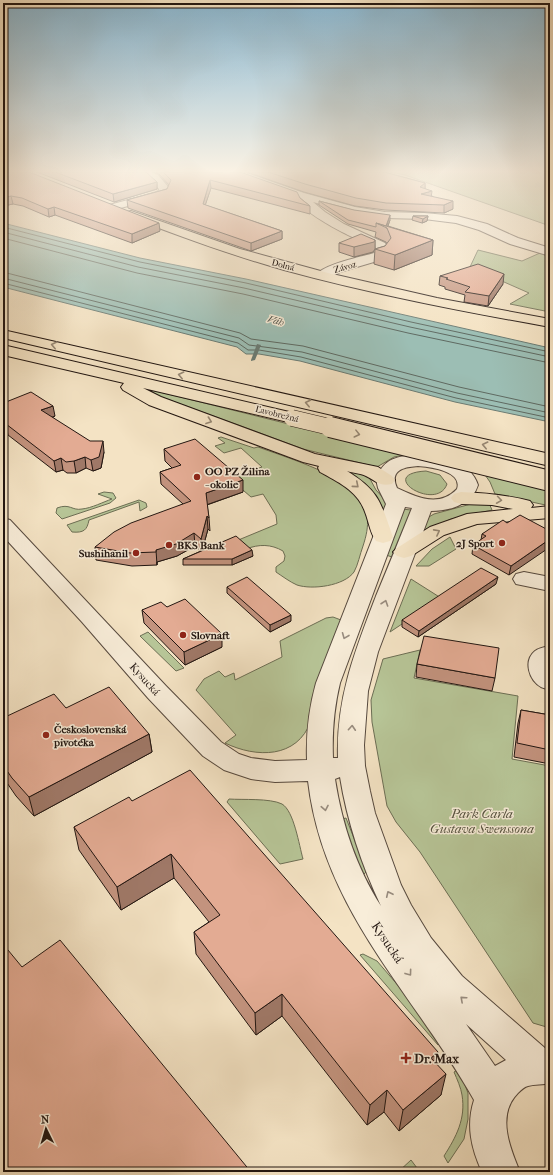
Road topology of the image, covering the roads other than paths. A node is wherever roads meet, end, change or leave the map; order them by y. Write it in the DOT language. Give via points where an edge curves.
graph roads {
  1 [pos="165,227"];
  2 [pos="343,227"];
  3 [pos="482,227"];
  4 [pos="550,252"];
  5 [pos="323,275"];
  6 [pos="550,322"];
  7 [pos="3,334"];
  8 [pos="3,350"];
  9 [pos="110,376"];
  10 [pos="346,412"];
  11 [pos="310,458"];
  12 [pos="422,460"];
  13 [pos="550,461"];
  14 [pos="454,468"];
  15 [pos="550,481"];
  16 [pos="388,486"];
  17 [pos="460,498"];
  18 [pos="423,505"];
  19 [pos="550,512"];
  20 [pos="3,524"];
  21 [pos="383,537"];
  22 [pos="404,552"];
  23 [pos="524,580"];
  24 [pos="550,584"];
  25 [pos="550,654"];
  26 [pos="550,681"];
  27 [pos="352,766"];
  28 [pos="321,769"];
  29 [pos="544,1066"];
  30 [pos="493,1098"];
  31 [pos="501,1172"];
  1 -- 5 [label="main road, Dolná" via="232,250"];
  2 -- 5 [label="street, Závoz" via="381,246 383,251 379,256"];
  3 -- 4 [label="street" via="514,241"];
  5 -- 6 [label="main road, Dolná" via="416,297"];
  10 -- 7 [label="main road, Ľavobrežná, one-way"];
  8 -- 9 [label="main road, Ľavobrežná"];
  9 -- 11 [label="main road, one-way" via="155,401"];
  9 -- 15 [label="main road, Ľavobrežná, one-way, bridge"];
  10 -- 12 [label="main road" via="406,444"];
  13 -- 10 [label="main road, Ľavobrežná, one-way"];
  11 -- 16 [label="main road" via="371,471"];
  11 -- 21 [label="main road, one-way" via="350,481 364,493 372,504"];
  12 -- 14 [label="street"];
  12 -- 16 [label="street" via="392,468 387,473"];
  13 -- 14 [label="main road" via="504,460"];
  14 -- 17 [label="street" via="467,479 466,492"];
  16 -- 18 [label="street" via="405,500"];
  16 -- 21 [label="street, Kysucká" via="396,504"];
  17 -- 18 [label="street" via="444,504"];
  17 -- 19 [label="main road, one-way" via="506,501"];
  18 -- 22 [label="street, Kysucká"];
  22 -- 19 [label="main road, one-way" via="437,531 474,518 498,514"];
  20 -- 28 [label="street, Kysucká" via="156,692 212,749 239,766 255,770"];
  21 -- 28 [label="street, Kysucká, one-way" via="328,683 322,711"];
  27 -- 22 [label="street, Kysucká, one-way" via="351,745 356,691 366,652"];
  23 -- 24 [label="street"];
  25 -- 26 [label="street" via="542,658 539,664 545,678"];
  27 -- 28 [label="street, Kysucká"];
  29 -- 27 [label="street, Kysucká, one-way" via="450,987 420,948 386,885 361,813"];
  28 -- 30 [label="street, Kysucká, one-way" via="322,794 327,817 351,881 375,926 463,1048"];
  29 -- 30 [label="street, Kysucká" via="524,1068 511,1076 501,1085"];
  30 -- 31 [label="street, Kysucká" via="488,1112 487,1128 489,1146"];
}
